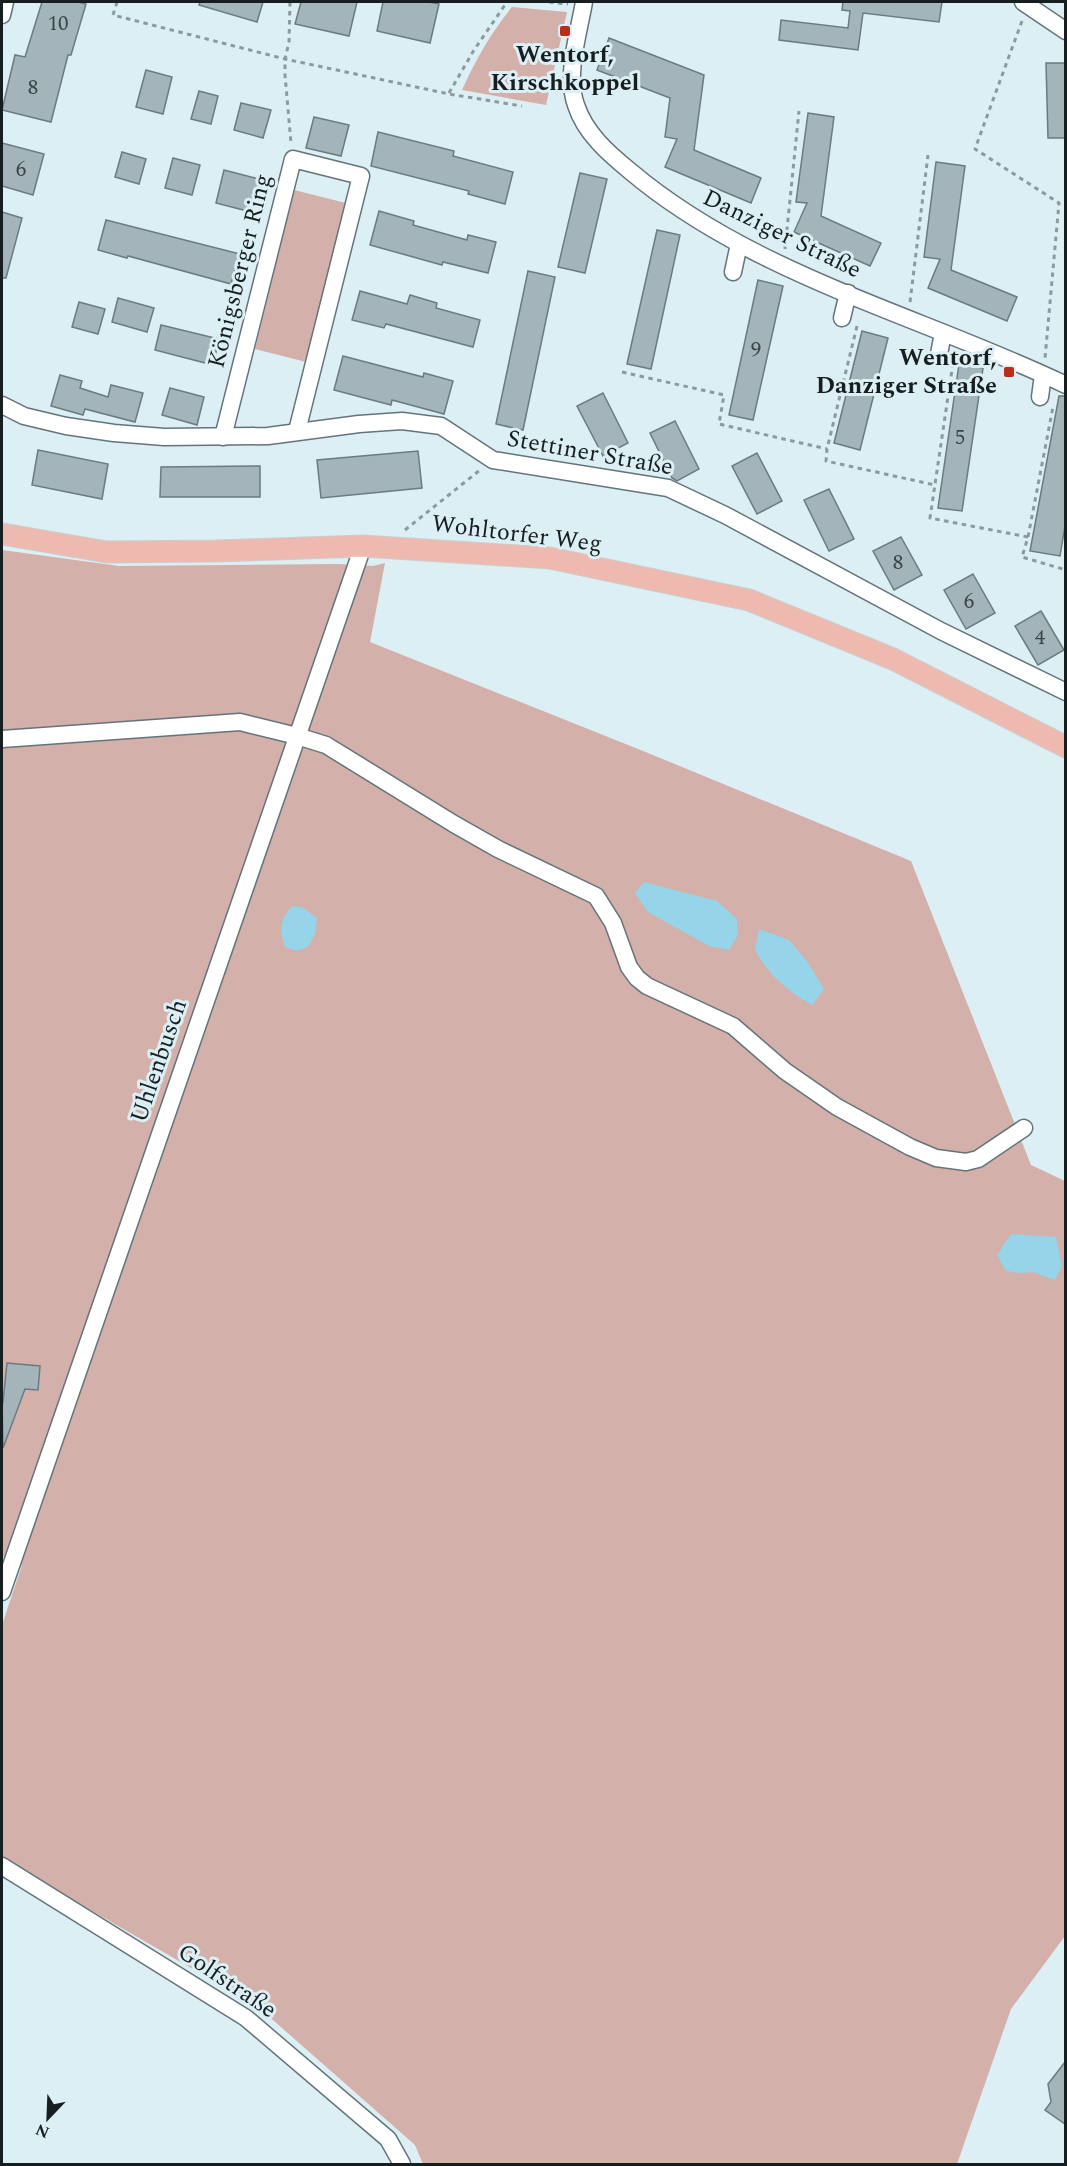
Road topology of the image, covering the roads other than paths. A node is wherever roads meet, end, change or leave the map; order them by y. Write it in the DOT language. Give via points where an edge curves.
graph roads {
  1 [pos="5,2"];
  2 [pos="584,2"];
  3 [pos="1025,3"];
  4 [pos="2,15"];
  5 [pos="1065,31"];
  6 [pos="739,244"];
  7 [pos="733,272"];
  8 [pos="856,297"];
  9 [pos="842,318"];
  10 [pos="950,336"];
  11 [pos="939,354"];
  12 [pos="1055,380"];
  13 [pos="1040,397"];
  14 [pos="2,405"];
  15 [pos="297,431"];
  16 [pos="223,438"];
  17 [pos="2,534"];
  18 [pos="363,546"];
  19 [pos="1065,692"];
  20 [pos="297,736"];
  21 [pos="2,739"];
  22 [pos="1065,747"];
  23 [pos="1024,1128"];
  24 [pos="2,1592"];
  25 [pos="2,1866"];
  26 [pos="402,2164"];
  1 -- 4 [label="street"];
  2 -- 6 [label="street, Danziger Straße" via="572,74 575,104 590,133 647,193"];
  3 -- 5 [label="street"];
  6 -- 7 [label="street"];
  6 -- 8 [label="street, Danziger Straße"];
  8 -- 9 [label="street"];
  8 -- 10 [label="street, Danziger Straße"];
  10 -- 11 [label="street"];
  10 -- 12 [label="street, Danziger Straße"];
  12 -- 13 [label="street"];
  14 -- 16 [label="street, Stettiner Straße" via="24,416 102,432"];
  15 -- 16 [label="street, Stettiner Straße"];
  15 -- 16 [label="street, Königsberger Ring" via="361,176 293,159"];
  15 -- 19 [label="street, Stettiner Straße" via="402,422 441,426 493,460 668,488 941,632"];
  17 -- 18 [label="main road, Wohltorfer Weg" via="107,552"];
  18 -- 20 [label="street, Uhlenbusch"];
  18 -- 22 [label="main road, Wohltorfer Weg" via="550,558 749,600 893,659"];
  20 -- 21 [label="street" via="240,722"];
  20 -- 23 [label="street" via="326,745 481,839 596,896 613,923 637,978 733,1026 785,1071 837,1107 910,1148 936,1158 966,1162 978,1159"];
  20 -- 24 [label="street, Uhlenbusch"];
  25 -- 26 [label="street, Golfstraße" via="246,2018 388,2139"];
}
